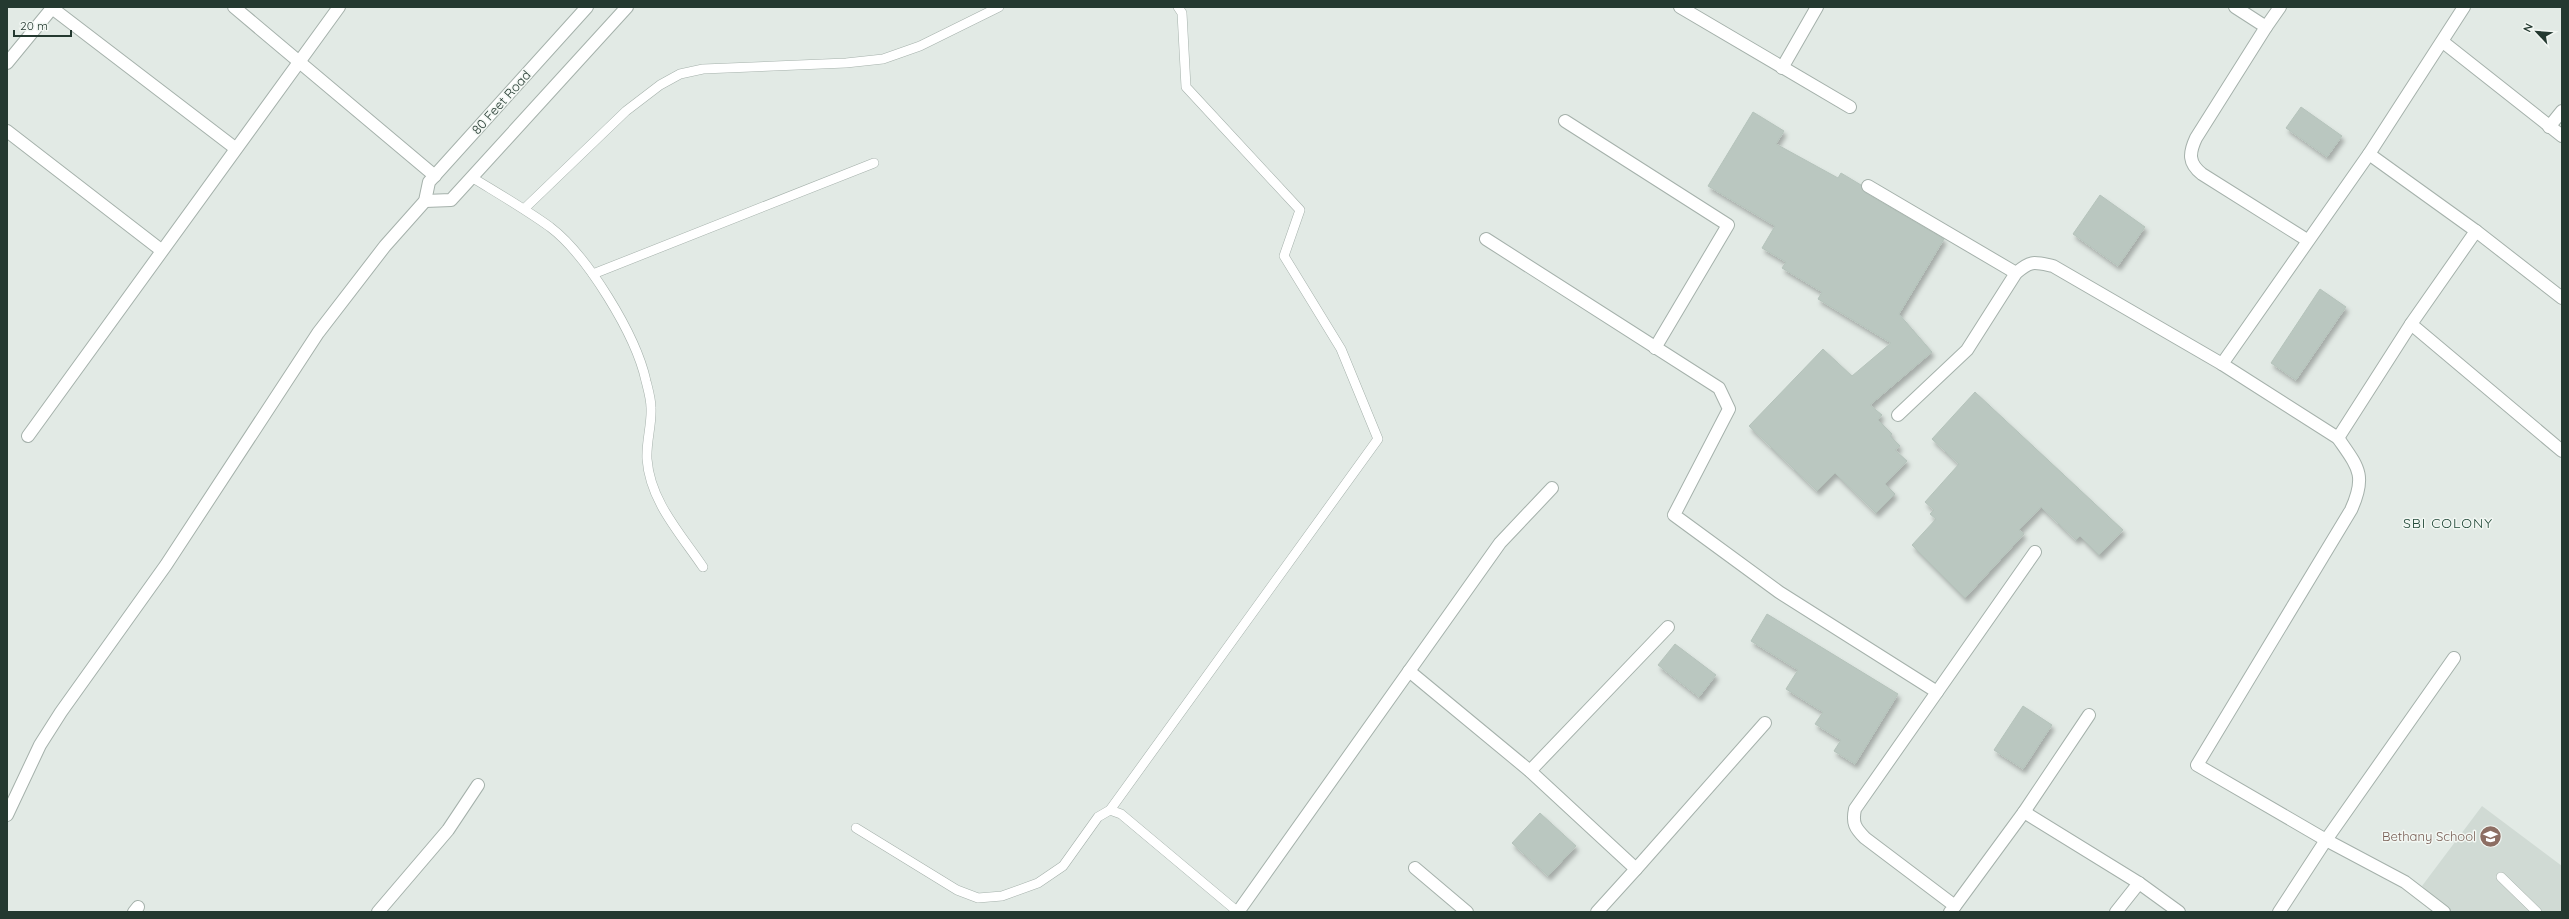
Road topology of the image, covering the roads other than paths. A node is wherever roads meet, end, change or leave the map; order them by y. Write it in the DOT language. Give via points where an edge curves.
graph roads {
  1 [pos="234,7"];
  2 [pos="339,7"];
  3 [pos="587,7"];
  4 [pos="627,7"];
  5 [pos="1000,7"];
  6 [pos="1178,7"];
  7 [pos="1680,7"];
  8 [pos="1817,7"];
  9 [pos="2234,7"];
  10 [pos="2280,7"];
  11 [pos="2464,7"];
  12 [pos="53,8"];
  13 [pos="2266,27"];
  14 [pos="2443,42"];
  15 [pos="298,61"];
  16 [pos="7,63"];
  17 [pos="1782,68"];
  18 [pos="1850,107"];
  19 [pos="2562,111"];
  20 [pos="1565,121"];
  21 [pos="2549,127"];
  22 [pos="7,131"];
  23 [pos="2562,136"];
  24 [pos="235,148"];
  25 [pos="2369,154"];
  26 [pos="874,163"];
  27 [pos="435,176"];
  28 [pos="473,178"];
  29 [pos="1868,186"];
  30 [pos="426,201"];
  31 [pos="524,209"];
  32 [pos="2476,231"];
  33 [pos="1486,239"];
  34 [pos="2307,240"];
  35 [pos="160,250"];
  36 [pos="2016,273"];
  37 [pos="592,274"];
  38 [pos="2562,298"];
  39 [pos="2411,324"];
  40 [pos="1655,348"];
  41 [pos="2222,364"];
  42 [pos="1898,415"];
  43 [pos="28,436"];
  44 [pos="2338,438"];
  45 [pos="2562,451"];
  46 [pos="1552,488"];
  47 [pos="2035,552"];
  48 [pos="703,567"];
  49 [pos="1668,627"];
  50 [pos="2454,658"];
  51 [pos="1409,671"];
  52 [pos="1937,692"];
  53 [pos="2089,715"];
  54 [pos="1765,723"];
  55 [pos="1530,771"];
  56 [pos="478,785"];
  57 [pos="11,798"];
  58 [pos="1110,810"];
  59 [pos="2024,812"];
  60 [pos="7,816"];
  61 [pos="856,828"];
  62 [pos="2326,840"];
  63 [pos="1415,868"];
  64 [pos="1636,869"];
  65 [pos="2500,877"];
  66 [pos="2139,883"];
  67 [pos="1953,909"];
  68 [pos="378,912"];
  69 [pos="1238,912"];
  70 [pos="1467,912"];
  71 [pos="1597,912"];
  72 [pos="2116,912"];
  73 [pos="2179,912"];
  74 [pos="2279,912"];
  75 [pos="2444,912"];
  76 [pos="2537,912"];
  1 -- 15 [label="street"];
  2 -- 15 [label="street"];
  3 -- 27 [label="street, 80 Feet Road"];
  4 -- 28 [label="street"];
  5 -- 31 [label="lane" via="926,43 883,59 704,70 680,74 660,85 626,111"];
  6 -- 58 [label="lane" via="1182,13 1186,87 1300,210 1284,256 1341,349 1378,439"];
  7 -- 17 [label="street"];
  8 -- 17 [label="street"];
  9 -- 13 [label="street"];
  10 -- 13 [label="street"];
  11 -- 14 [label="street"];
  12 -- 16 [label="street"];
  12 -- 24 [label="street"];
  13 -- 34 [label="street" via="2196,138 2190,150 2190,159 2193,167 2202,174"];
  14 -- 21 [label="street"];
  14 -- 25 [label="street"];
  15 -- 24 [label="street"];
  15 -- 27 [label="street"];
  17 -- 18 [label="street"];
  19 -- 21 [label="street"];
  20 -- 40 [label="street" via="1728,225"];
  21 -- 23 [label="street"];
  22 -- 35 [label="street"];
  24 -- 35 [label="street"];
  25 -- 32 [label="street"];
  25 -- 34 [label="street"];
  26 -- 37 [label="lane"];
  27 -- 30 [label="street, 80 Feet Road" via="430,182"];
  28 -- 30 [label="street" via="452,200"];
  28 -- 31 [label="lane"];
  29 -- 36 [label="street"];
  30 -- 57 [label="street" via="385,246 318,333 166,565 61,712"];
  31 -- 37 [label="lane" via="551,228"];
  32 -- 38 [label="street"];
  32 -- 39 [label="street"];
  33 -- 40 [label="street"];
  34 -- 41 [label="street"];
  35 -- 43 [label="street"];
  36 -- 41 [label="street" via="2027,263 2036,262 2053,266"];
  36 -- 42 [label="street" via="1967,350"];
  37 -- 48 [label="lane" via="607,292 629,336 646,379 651,408 647,458 651,484 660,506"];
  39 -- 44 [label="street"];
  39 -- 45 [label="street"];
  40 -- 52 [label="street" via="1719,388 1729,409 1674,515 1779,592"];
  41 -- 44 [label="street"];
  44 -- 62 [label="street" via="2355,463 2360,480 2358,494 2351,510 2197,765"];
  46 -- 51 [label="street" via="1500,543"];
  47 -- 52 [label="street"];
  49 -- 55 [label="street"];
  50 -- 62 [label="street"];
  51 -- 55 [label="street"];
  51 -- 69 [label="street"];
  52 -- 67 [label="street" via="1855,809 1853,820 1856,829 1865,838"];
  53 -- 59 [label="street"];
  54 -- 64 [label="street"];
  55 -- 64 [label="street"];
  56 -- 68 [label="street" via="448,830"];
  57 -- 60 [label="street"];
  58 -- 61 [label="lane" via="1098,817 1063,866 1038,883 1002,896 978,898 957,890"];
  58 -- 69 [label="lane" via="1121,814"];
  59 -- 66 [label="street"];
  59 -- 67 [label="street"];
  62 -- 74 [label="street"];
  62 -- 75 [label="street" via="2405,882"];
  63 -- 70 [label="street"];
  64 -- 71 [label="street"];
  65 -- 76 [label="lane"];
  66 -- 72 [label="street"];
  66 -- 73 [label="street"];
}
